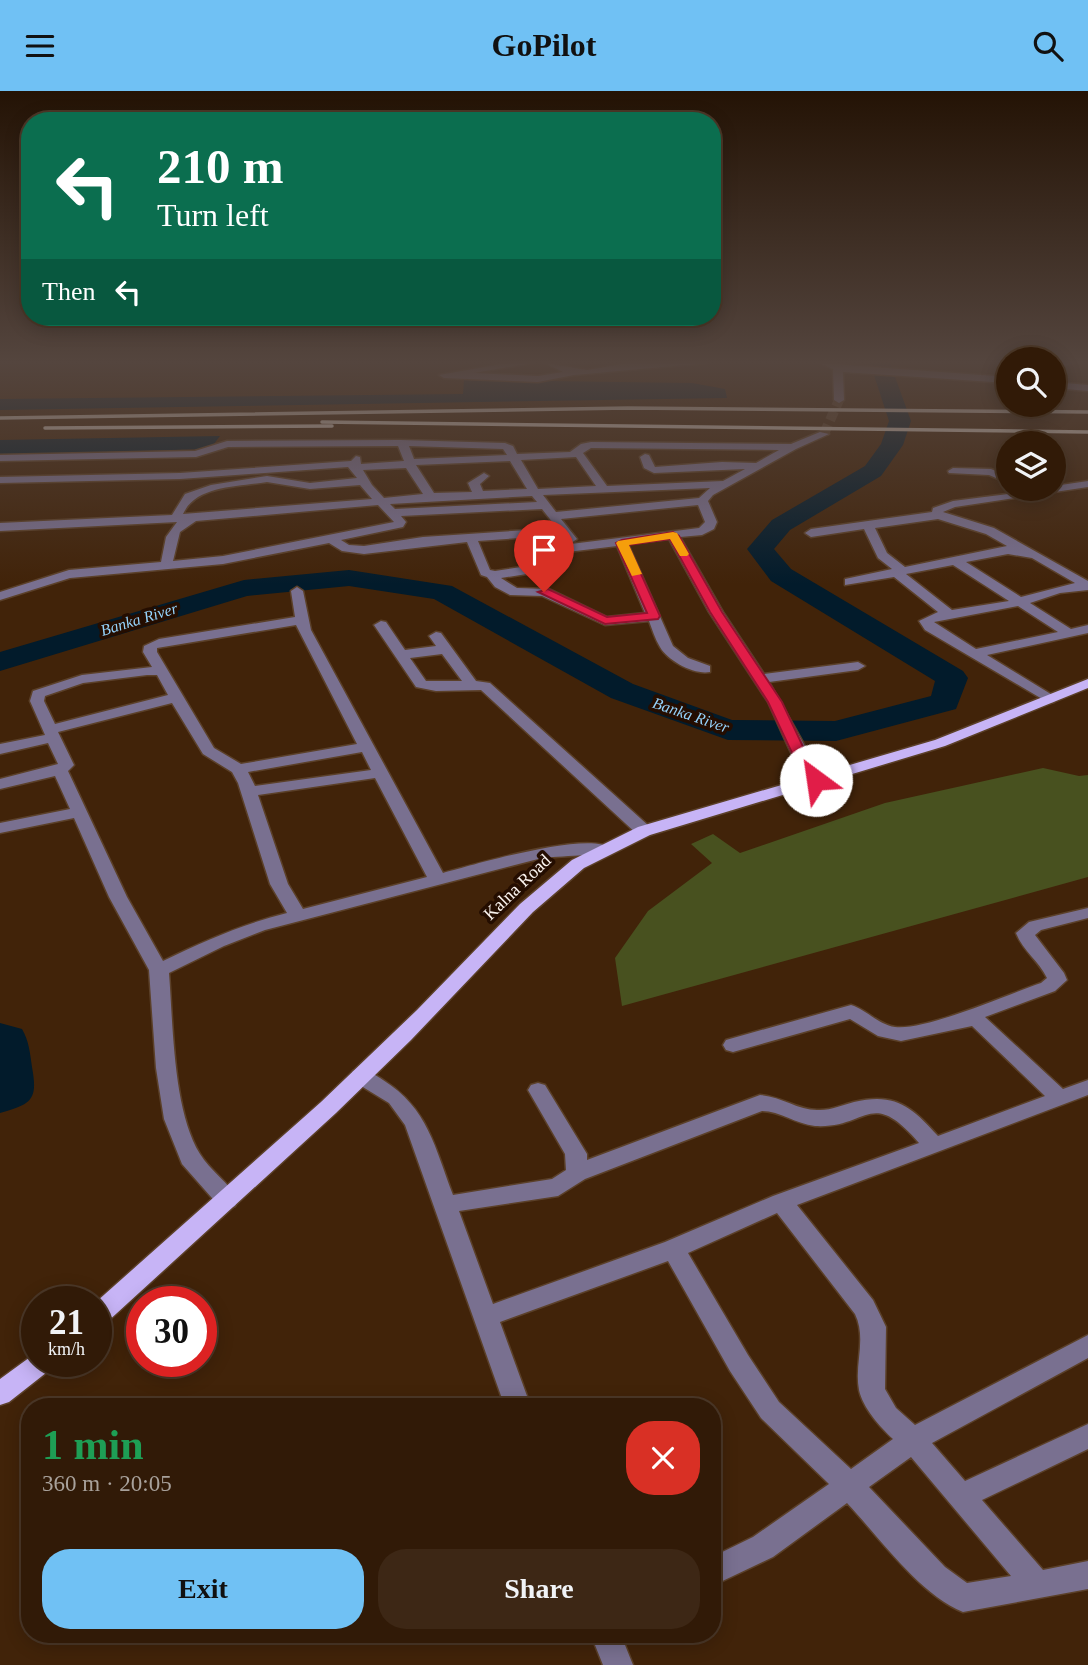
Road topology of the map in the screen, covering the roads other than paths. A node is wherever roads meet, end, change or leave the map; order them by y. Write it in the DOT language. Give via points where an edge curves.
graph roads {
  1 [pos="818,436"];
  2 [pos="400,443"];
  3 [pos="792,447"];
  4 [pos="578,453"];
  5 [pos="199,454"];
  6 [pos="513,457"];
  7 [pos="645,457"];
  8 [pos="0,458"];
  9 [pos="409,463"];
  10 [pos="762,466"];
  11 [pos="356,467"];
  12 [pos="953,471"];
  13 [pos="996,474"];
  14 [pos="180,476"];
  15 [pos="484,476"];
  16 [pos="0,481"];
  17 [pos="362,481"];
  18 [pos="722,484"];
  19 [pos="1088,484"];
  20 [pos="1066,486"];
  21 [pos="639,487"];
  22 [pos="604,489"];
  23 [pos="537,493"];
  24 [pos="479,495"];
  25 [pos="189,496"];
  26 [pos="458,496"];
  27 [pos="431,497"];
  28 [pos="996,497"];
  29 [pos="381,501"];
  30 [pos="702,501"];
  31 [pos="546,505"];
  32 [pos="461,509"];
  33 [pos="391,513"];
  34 [pos="939,515"];
  35 [pos="554,516"];
  36 [pos="198,517"];
  37 [pos="176,518"];
  38 [pos="658,526"];
  39 [pos="868,526"];
  40 [pos="0,527"];
  41 [pos="565,531"];
  42 [pos="811,533"];
  43 [pos="471,537"];
  44 [pos="331,539"];
  45 [pos="622,543"];
  46 [pos="577,547"];
  47 [pos="1022,550"];
  48 [pos="955,561"];
  49 [pos="166,566"];
  50 [pos="899,572"];
  51 [pos="492,575"];
  52 [pos="849,582"];
  53 [pos="1088,585"];
  54 [pos="297,591"];
  55 [pos="0,596"];
  56 [pos="1020,603"];
  57 [pos="950,615"];
  58 [pos="654,616"];
  59 [pos="300,620"];
  60 [pos="381,625"];
  61 [pos="1088,629"];
  62 [pos="1069,633"];
  63 [pos="436,636"];
  64 [pos="446,649"];
  65 [pos="978,653"];
  66 [pos="401,655"];
  67 [pos="859,666"];
  68 [pos="705,669"];
  69 [pos="162,671"];
  70 [pos="761,679"];
  71 [pos="1088,683"];
  72 [pos="471,684"];
  73 [pos="177,697"];
  74 [pos="1049,699"];
  75 [pos="53,733"];
  76 [pos="366,747"];
  77 [pos="0,749"];
  78 [pos="238,769"];
  79 [pos="60,770"];
  80 [pos="380,773"];
  81 [pos="816,780"];
  82 [pos="0,784"];
  83 [pos="249,792"];
  84 [pos="78,812"];
  85 [pos="0,828"];
  86 [pos="644,831"];
  87 [pos="601,849"];
  88 [pos="437,879"];
  89 [pos="1088,913"];
  90 [pos="297,915"];
  91 [pos="159,970"];
  92 [pos="961,1018"];
  93 [pos="733,1045"];
  94 [pos="360,1076"];
  95 [pos="1088,1087"];
  96 [pos="538,1090"];
  97 [pos="1060,1098"];
  98 [pos="934,1146"];
  99 [pos="577,1173"];
  100 [pos="227,1200"];
  101 [pos="781,1202"];
  102 [pos="444,1205"];
  103 [pos="673,1249"];
  104 [pos="112,1303"];
  105 [pos="484,1317"];
  106 [pos="1087,1348"];
  107 [pos="22,1377"];
  108 [pos="0,1394"];
  109 [pos="515,1398"];
  110 [pos="1088,1436"];
  111 [pos="913,1440"];
  112 [pos="849,1485"];
  113 [pos="961,1496"];
  114 [pos="721,1568"];
  115 [pos="1088,1575"];
  116 [pos="1037,1585"];
  117 [pos="609,1643"];
  118 [pos="618,1665"];
  1 -- 3 [label="street"];
  2 -- 5 [label="street" via="222,444"];
  2 -- 6 [label="street" via="505,446"];
  2 -- 9 [label="street"];
  3 -- 4 [label="street" via="591,445"];
  3 -- 10 [label="street"];
  4 -- 6 [label="street"];
  4 -- 22 [label="street"];
  5 -- 8 [label="street"];
  5 -- 11 [label="street" via="348,453 355,455"];
  5 -- 14 [label="street"];
  6 -- 9 [label="street"];
  6 -- 23 [label="street"];
  7 -- 10 [label="street" via="654,470"];
  9 -- 11 [label="street"];
  9 -- 27 [label="street"];
  10 -- 18 [label="street"];
  11 -- 14 [label="street" via="340,464"];
  11 -- 17 [label="street"];
  12 -- 13 [label="street"];
  14 -- 16 [label="street"];
  14 -- 25 [label="street" via="174,484"];
  15 -- 24 [label="street" via="474,483"];
  17 -- 25 [label="street" via="310,486 268,479"];
  17 -- 29 [label="street"];
  18 -- 21 [label="street"];
  18 -- 30 [label="street"];
  19 -- 20 [label="street"];
  21 -- 22 [label="street"];
  21 -- 38 [label="street"];
  22 -- 23 [label="street"];
  23 -- 24 [label="street"];
  23 -- 31 [label="street"];
  24 -- 26 [label="street"];
  25 -- 37 [label="street"];
  26 -- 27 [label="street"];
  26 -- 32 [label="street"];
  27 -- 29 [label="street"];
  28 -- 34 [label="street" via="942,507 937,510"];
  29 -- 33 [label="street"];
  29 -- 36 [label="street"];
  30 -- 38 [label="street"];
  30 -- 38 [label="street" via="710,527"];
  31 -- 32 [label="street"];
  31 -- 35 [label="street"];
  32 -- 33 [label="street"];
  33 -- 44 [label="street" via="399,525"];
  34 -- 39 [label="street"];
  34 -- 47 [label="street" via="990,531"];
  35 -- 38 [label="street"];
  35 -- 41 [label="street"];
  36 -- 37 [label="street"];
  36 -- 49 [label="street" via="174,529"];
  37 -- 40 [label="street"];
  38 -- 45 [label="street"];
  38 -- 70 [label="street"];
  39 -- 42 [label="street"];
  39 -- 50 [label="street" via="882,555"];
  41 -- 43 [label="street"];
  41 -- 46 [label="street"];
  43 -- 44 [label="street" via="364,550 346,548"];
  43 -- 51 [label="street" via="485,572"];
  44 -- 49 [label="street"];
  45 -- 46 [label="street"];
  45 -- 58 [label="street"];
  46 -- 51 [label="street" via="553,551 555,564 551,566"];
  47 -- 48 [label="street"];
  47 -- 53 [label="street"];
  48 -- 50 [label="street"];
  48 -- 56 [label="street"];
  49 -- 55 [label="street" via="78,572"];
  50 -- 52 [label="street"];
  50 -- 57 [label="street"];
  51 -- 58 [label="street" via="515,592 544,592 605,621"];
  53 -- 56 [label="street"];
  54 -- 59 [label="street"];
  56 -- 57 [label="street"];
  56 -- 62 [label="street"];
  57 -- 65 [label="street" via="926,621"];
  58 -- 68 [label="street" via="667,648 683,661"];
  59 -- 69 [label="street" via="151,646"];
  59 -- 76 [label="street"];
  60 -- 66 [label="street"];
  61 -- 62 [label="street"];
  62 -- 65 [label="street"];
  63 -- 64 [label="street"];
  64 -- 66 [label="street"];
  64 -- 72 [label="street"];
  65 -- 74 [label="street"];
  66 -- 72 [label="street" via="421,684"];
  67 -- 70 [label="street"];
  69 -- 73 [label="street"];
  69 -- 75 [label="street" via="90,679 38,694"];
  70 -- 81 [label="street"];
  71 -- 74 [label="main road, Kalna Road"];
  72 -- 86 [label="street" via="494,693"];
  73 -- 75 [label="street"];
  73 -- 78 [label="street" via="208,751"];
  74 -- 81 [label="main road, Kalna Road" via="940,743"];
  75 -- 77 [label="street"];
  75 -- 79 [label="street" via="66,760"];
  76 -- 78 [label="street"];
  76 -- 80 [label="street"];
  78 -- 83 [label="street"];
  79 -- 82 [label="street"];
  79 -- 84 [label="street"];
  80 -- 83 [label="street"];
  80 -- 88 [label="street"];
  81 -- 86 [label="main road, Kalna Road"];
  83 -- 90 [label="street" via="279,884"];
  84 -- 85 [label="street"];
  84 -- 91 [label="street"];
  86 -- 87 [label="main road, Kalna Road"];
  87 -- 88 [label="street" via="541,853"];
  87 -- 94 [label="main road, Kalna Road" via="538,898"];
  88 -- 90 [label="street"];
  89 -- 92 [label="street" via="1035,926 1025,933 1028,945 1054,970 1057,980"];
  90 -- 91 [label="street" via="217,941"];
  91 -- 100 [label="street" via="166,1068 175,1119 190,1158"];
  92 -- 93 [label="street" via="903,1034 880,1030 851,1012"];
  92 -- 97 [label="street" via="977,1020 990,1030"];
  94 -- 100 [label="main road, Kalna Road"];
  94 -- 102 [label="street" via="396,1098 415,1122"];
  95 -- 97 [label="street"];
  96 -- 99 [label="street" via="576,1154"];
  97 -- 98 [label="street"];
  98 -- 99 [label="street" via="907,1116 891,1106 870,1105 814,1119 784,1105 761,1103"];
  98 -- 101 [label="street"];
  99 -- 102 [label="street" via="558,1187"];
  100 -- 104 [label="main road, Kalna Road"];
  101 -- 103 [label="street"];
  101 -- 111 [label="street" via="864,1307 874,1327 872,1390 887,1416"];
  102 -- 105 [label="street"];
  103 -- 105 [label="street"];
  103 -- 112 [label="street" via="770,1410"];
  105 -- 109 [label="street"];
  106 -- 111 [label="street"];
  107 -- 108 [label="main road"];
  110 -- 113 [label="street"];
  111 -- 112 [label="street"];
  111 -- 113 [label="street"];
  112 -- 114 [label="street" via="763,1547"];
  112 -- 116 [label="street" via="935,1577 963,1598"];
  113 -- 116 [label="street"];
  115 -- 116 [label="street"];
  117 -- 118 [label="street"];
}
